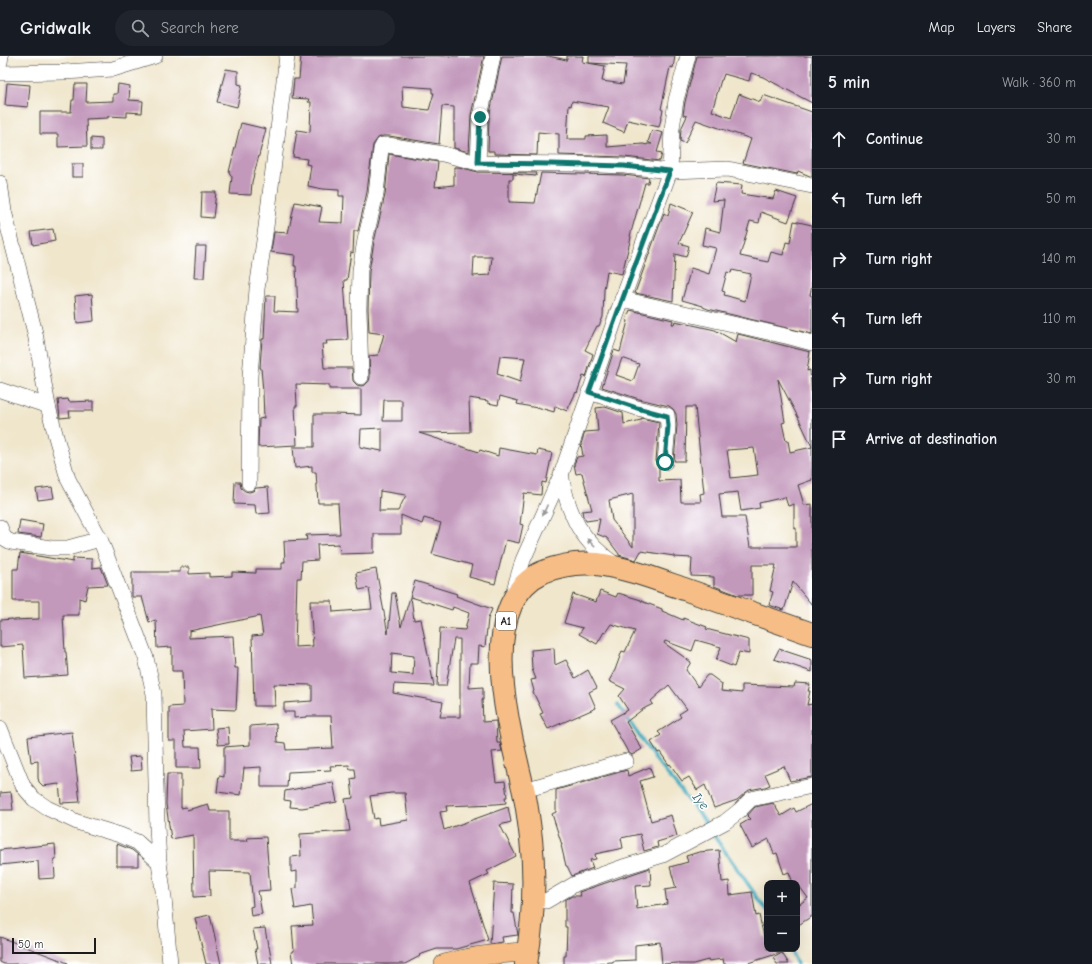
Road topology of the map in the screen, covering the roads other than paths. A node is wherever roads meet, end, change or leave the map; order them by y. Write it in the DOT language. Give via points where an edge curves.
graph roads {
  1 [pos="1,56"];
  2 [pos="155,56"];
  3 [pos="287,56"];
  4 [pos="493,56"];
  5 [pos="688,56"];
  6 [pos="0,62"];
  7 [pos="0,74"];
  8 [pos="478,163"];
  9 [pos="670,171"];
  10 [pos="0,183"];
  11 [pos="812,186"];
  12 [pos="622,299"];
  13 [pos="812,343"];
  14 [pos="361,377"];
  15 [pos="0,390"];
  16 [pos="589,392"];
  17 [pos="48,406"];
  18 [pos="665,462"];
  19 [pos="561,475"];
  20 [pos="249,484"];
  21 [pos="0,527"];
  22 [pos="100,539"];
  23 [pos="620,568"];
  24 [pos="510,606"];
  25 [pos="774,626"];
  26 [pos="812,634"];
  27 [pos="812,645"];
  28 [pos="0,728"];
  29 [pos="626,761"];
  30 [pos="812,786"];
  31 [pos="535,787"];
  32 [pos="158,862"];
  33 [pos="546,901"];
  34 [pos="532,960"];
  35 [pos="170,964"];
  36 [pos="444,964"];
  1 -- 6 [label="street"];
  2 -- 7 [label="street" via="113,69"];
  3 -- 20 [label="street" via="257,289 250,376"];
  4 -- 8 [label="street" via="480,117"];
  5 -- 9 [label="street" via="676,100"];
  8 -- 9 [label="street" via="624,166"];
  8 -- 14 [label="street" via="443,154 383,145 360,270"];
  9 -- 11 [label="street" via="728,169"];
  9 -- 12 [label="street"];
  10 -- 17 [label="street" via="4,211 35,333"];
  12 -- 13 [label="street"];
  12 -- 16 [label="street"];
  15 -- 17 [label="street"];
  16 -- 18 [label="street" via="667,416"];
  16 -- 19 [label="street"];
  17 -- 22 [label="street" via="68,479"];
  23 -- 19 [label="street, one-way" via="583,536 568,506"];
  19 -- 24 [label="street, one-way" via="523,560"];
  21 -- 22 [label="street" via="4,538 11,542 51,548 68,548"];
  22 -- 32 [label="street" via="146,658 154,694"];
  23 -- 24 [label="highway, A1" via="574,563 554,567 535,576 522,588"];
  23 -- 25 [label="highway, A1"];
  24 -- 34 [label="highway, A1" via="503,630 502,675 531,840"];
  25 -- 26 [label="highway, A1"];
  25 -- 27 [label="highway, A1"];
  25 -- 31 [label="highway, A1" via="648,587 602,577 557,580 542,589 530,600 521,617 514,659 516,697 522,734"];
  28 -- 32 [label="street" via="24,786 34,800 78,822 120,834 137,842"];
  29 -- 31 [label="street"];
  30 -- 33 [label="street" via="751,799 725,822 663,854 575,884"];
  31 -- 33 [label="highway, A1" via="543,838"];
  32 -- 35 [label="street"];
  33 -- 34 [label="highway, A1" via="545,928"];
  34 -- 36 [label="main road" via="504,953"];
}
